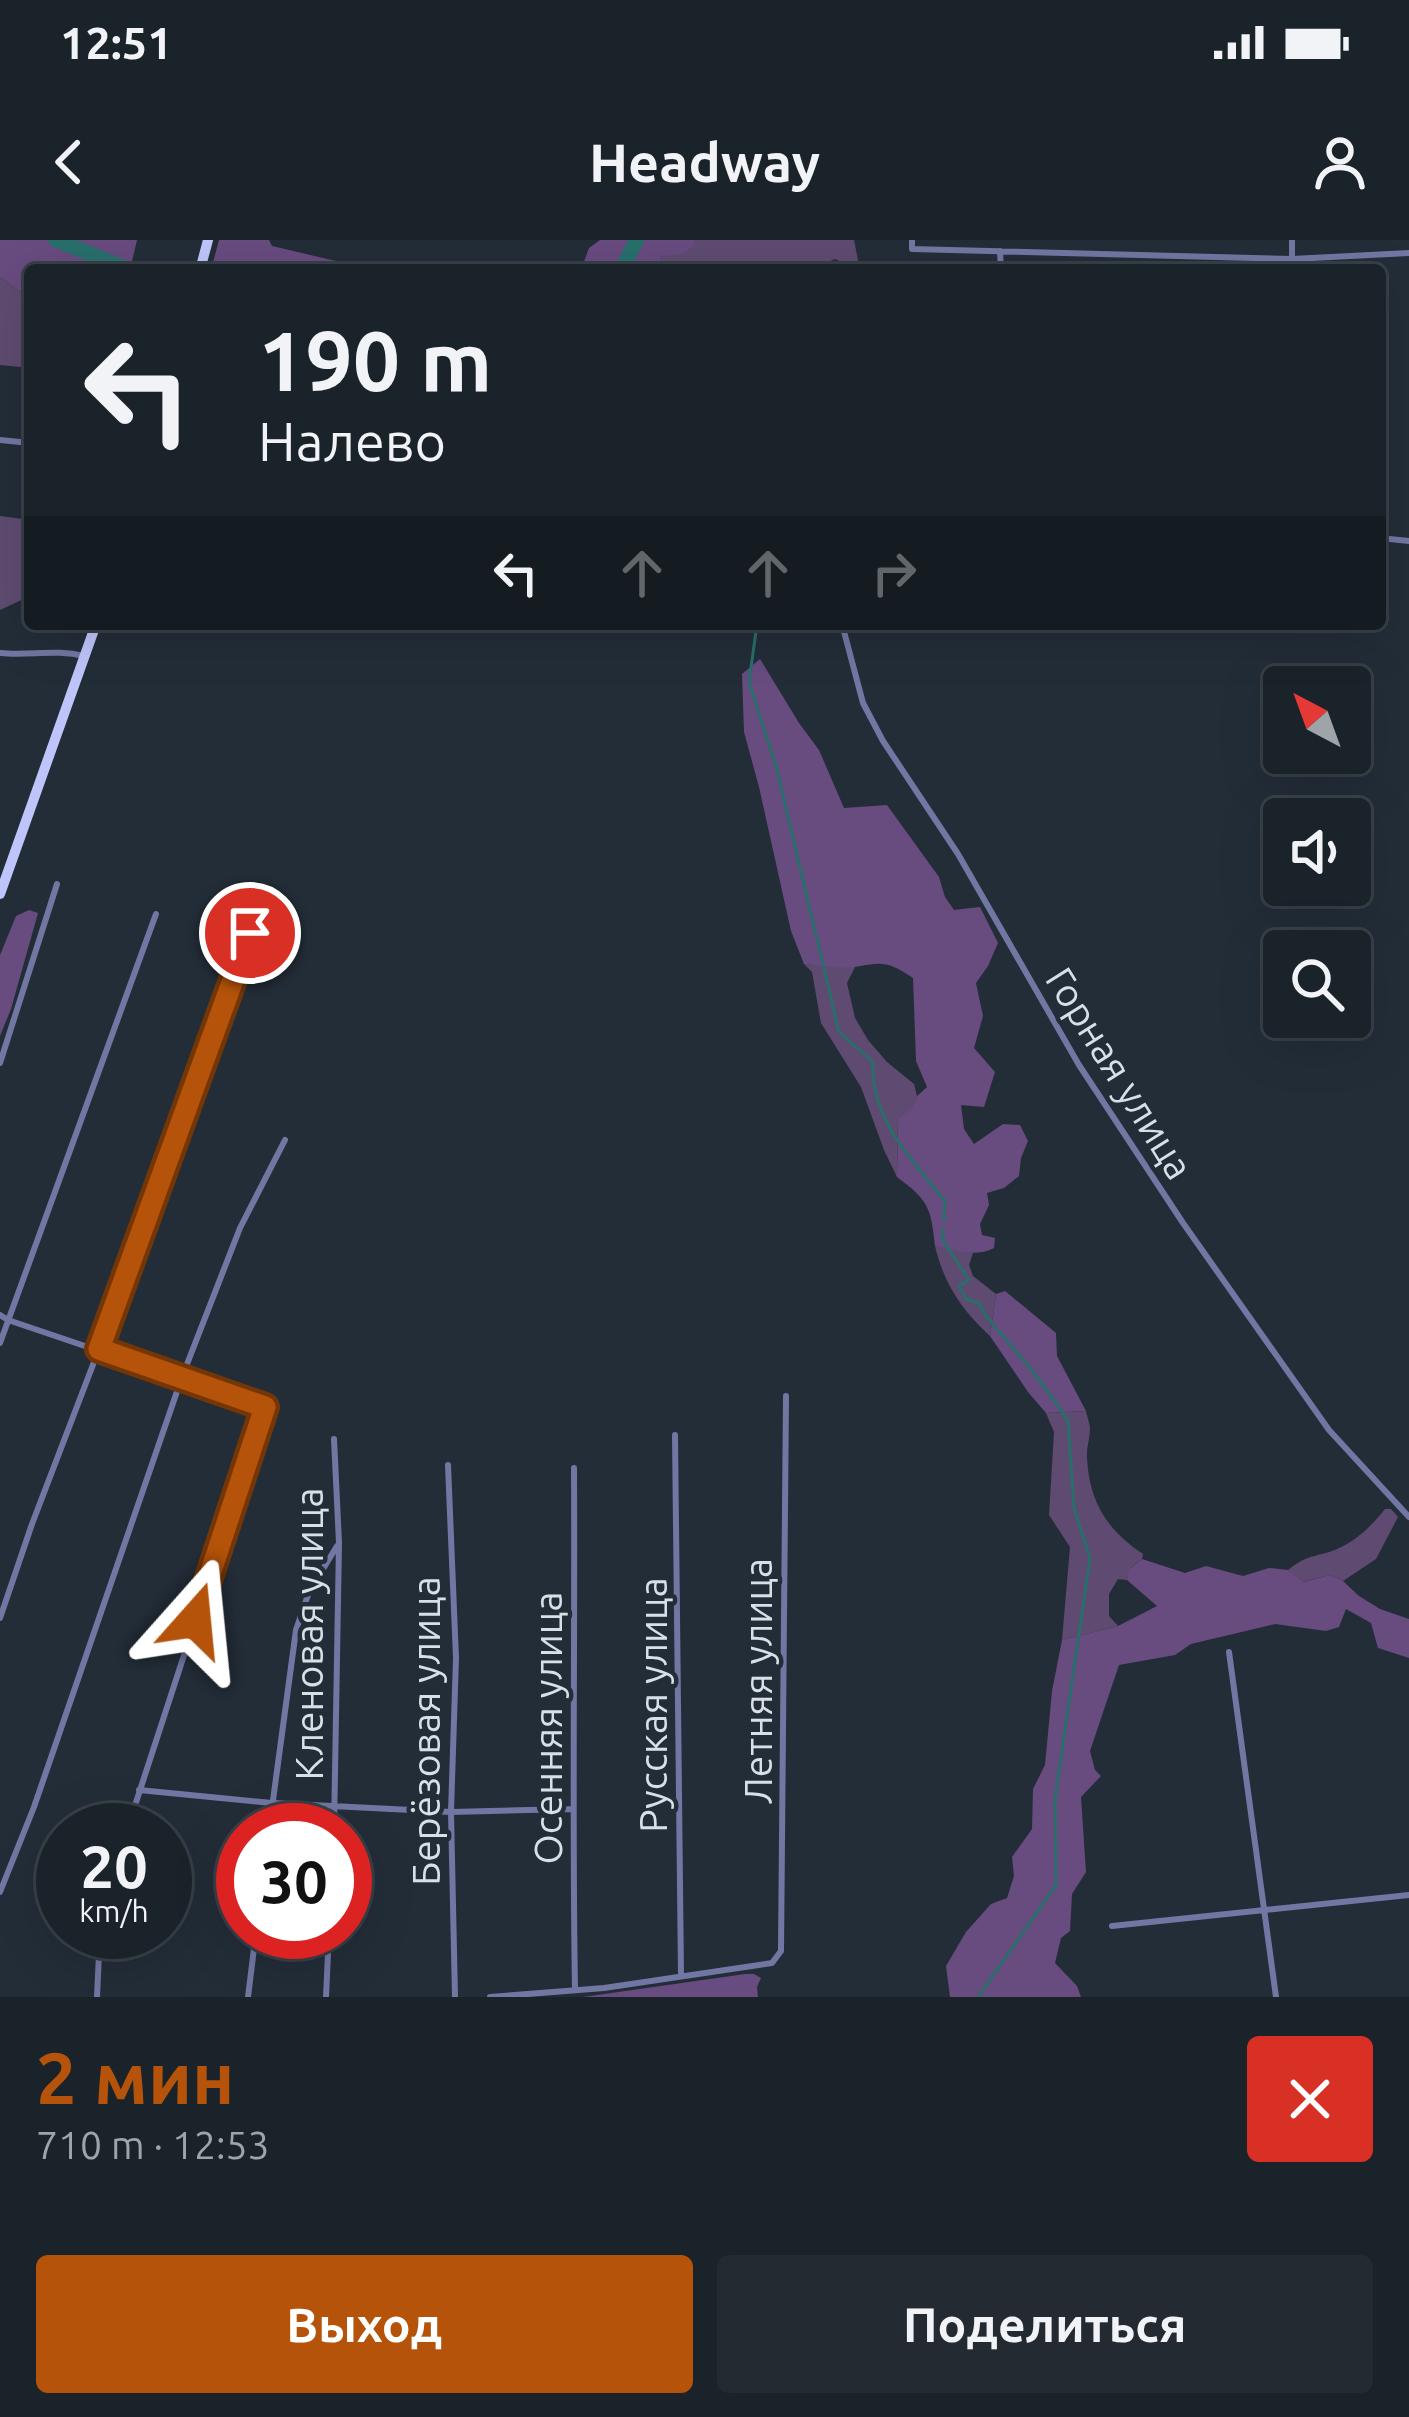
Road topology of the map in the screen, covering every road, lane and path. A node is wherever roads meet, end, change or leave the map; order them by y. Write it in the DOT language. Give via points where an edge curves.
graph roads {
  1 [pos="1292,240"];
  2 [pos="912,244"];
  3 [pos="1000,251"];
  4 [pos="1409,253"];
  5 [pos="1292,259"];
  6 [pos="1001,264"];
  7 [pos="94,630"];
  8 [pos="844,630"];
  9 [pos="0,653"];
  10 [pos="84,656"];
  11 [pos="57,884"];
  12 [pos="0,894"];
  13 [pos="156,914"];
  14 [pos="250,933"];
  15 [pos="0,1063"];
  16 [pos="285,1140"];
  17 [pos="4,1317"];
  18 [pos="0,1343"];
  19 [pos="99,1349"];
  20 [pos="182,1376"];
  21 [pos="786,1396"];
  22 [pos="675,1435"];
  23 [pos="334,1439"];
  24 [pos="448,1465"];
  25 [pos="574,1468"];
  26 [pos="1409,1517"];
  27 [pos="339,1543"];
  28 [pos="0,1618"];
  29 [pos="1229,1652"];
  30 [pos="140,1790"];
  31 [pos="136,1803"];
  32 [pos="272,1803"];
  33 [pos="335,1803"];
  34 [pos="372,1807"];
  35 [pos="572,1809"];
  36 [pos="451,1812"];
  37 [pos="0,1892"];
  38 [pos="1409,1895"];
  39 [pos="1263,1909"];
  40 [pos="1112,1926"];
  41 [pos="99,1959"];
  42 [pos="253,1959"];
  43 [pos="328,1959"];
  44 [pos="681,1975"];
  45 [pos="575,1989"];
  46 [pos="97,1997"];
  47 [pos="248,1997"];
  48 [pos="326,1997"];
  49 [pos="455,1997"];
  50 [pos="490,1997"];
  51 [pos="1276,1997"];
  1 -- 5 [label="street"];
  2 -- 3 [label="street"];
  3 -- 5 [label="street"];
  3 -- 6 [label="street"];
  4 -- 5 [label="street"];
  7 -- 10 [label="main road"];
  8 -- 26 [label="street, Горная улица" via="863,703 883,741 1079,1065 1329,1430"];
  9 -- 10 [label="street"];
  10 -- 12 [label="main road"];
  11 -- 15 [label="street"];
  13 -- 17 [label="street"];
  14 -- 19 [label="street"];
  16 -- 20 [label="street" via="240,1228"];
  17 -- 18 [label="street"];
  17 -- 19 [label="street"];
  19 -- 20 [label="street"];
  19 -- 28 [label="street"];
  20 -- 30 [label="street" via="265,1407"];
  20 -- 37 [label="street"];
  21 -- 44 [label="street, Летняя улица" via="782,1951 772,1963"];
  22 -- 44 [label="street, Русская улица"];
  23 -- 27 [label="street, Кленовая улица"];
  24 -- 36 [label="street, Берёзовая улица" via="456,1658"];
  25 -- 35 [label="street, Осенняя улица"];
  27 -- 32 [label="street" via="296,1630"];
  27 -- 33 [label="street, Кленовая улица"];
  29 -- 39 [label="street"];
  30 -- 31 [label="street"];
  30 -- 32 [label="street"];
  34 -- 36 [label="street"];
  35 -- 36 [label="street"];
  35 -- 45 [label="street, Осенняя улица"];
  36 -- 49 [label="street, Берёзовая улица"];
  38 -- 39 [label="street"];
  39 -- 40 [label="street"];
  39 -- 51 [label="street"];
  41 -- 46 [label="street"];
  42 -- 47 [label="street"];
  43 -- 48 [label="street"];
  44 -- 45 [label="street"];
  45 -- 50 [label="street"];
}
